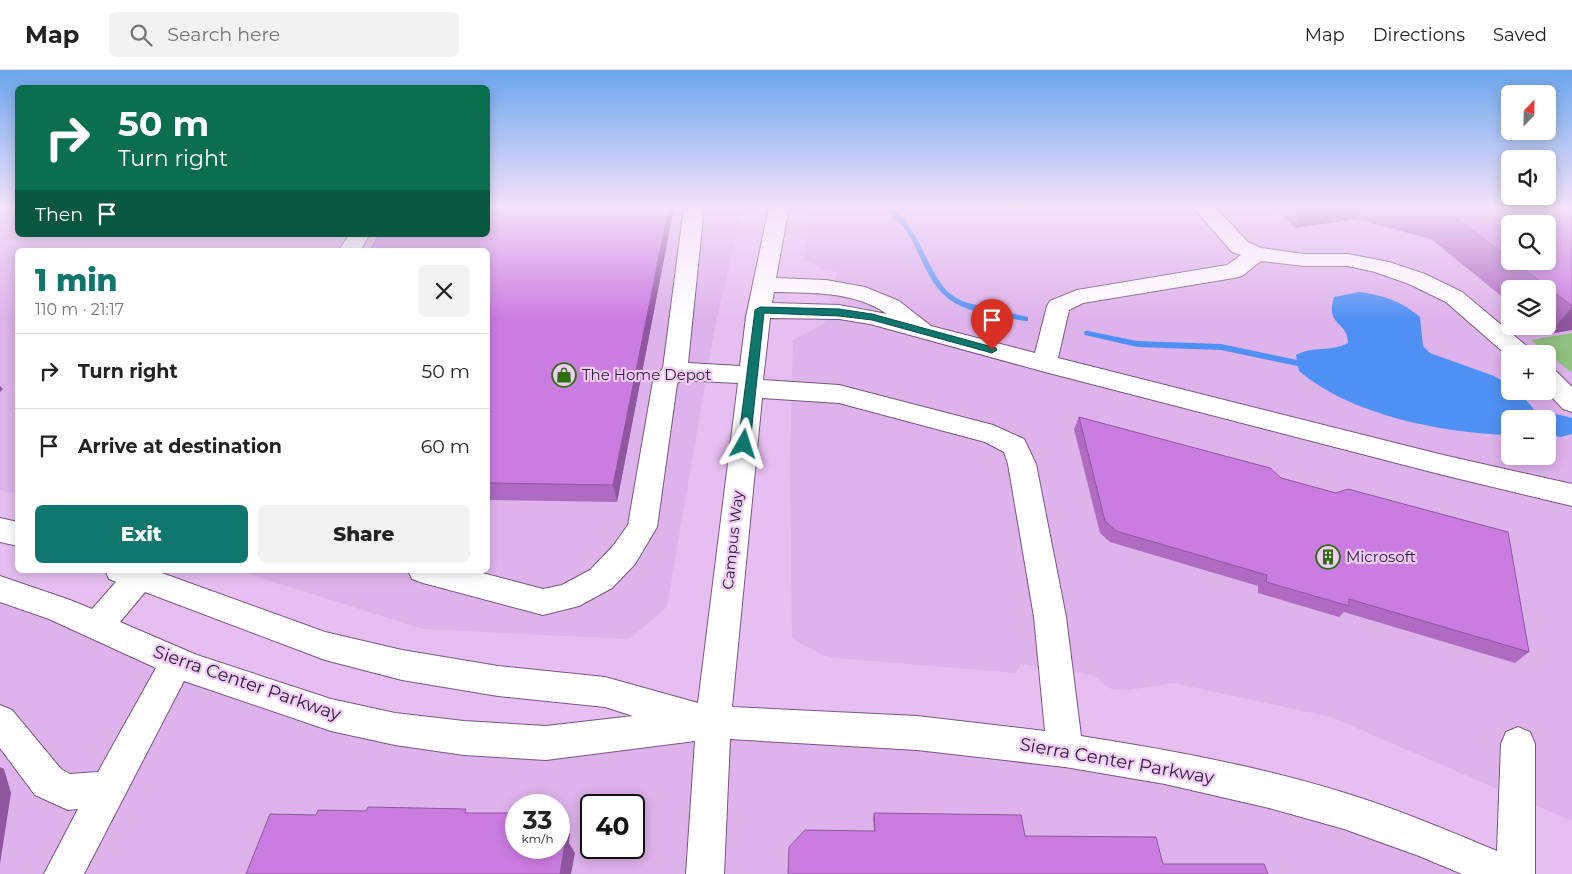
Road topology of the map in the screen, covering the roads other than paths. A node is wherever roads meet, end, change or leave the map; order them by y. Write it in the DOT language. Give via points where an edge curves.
graph roads {
  1 [pos="690,245"];
  2 [pos="772,245"];
  3 [pos="1239,245"];
  4 [pos="1257,254"];
  5 [pos="762,297"];
  6 [pos="1510,345"];
  7 [pos="1045,364"];
  8 [pos="675,371"];
  9 [pos="751,381"];
  10 [pos="1556,386"];
  11 [pos="1572,403"];
  12 [pos="1572,494"];
  13 [pos="0,530"];
  14 [pos="15,533"];
  15 [pos="134,573"];
  16 [pos="138,573"];
  17 [pos="434,573"];
  18 [pos="0,589"];
  19 [pos="96,626"];
  20 [pos="177,662"];
  21 [pos="0,721"];
  22 [pos="713,722"];
  23 [pos="1518,744"];
  24 [pos="1065,750"];
  25 [pos="108,789"];
  26 [pos="63,874"];
  27 [pos="705,874"];
  28 [pos="1507,874"];
  29 [pos="1516,874"];
  1 -- 8 [label="street"];
  2 -- 5 [label="street, Campus Way"];
  3 -- 4 [label="street"];
  4 -- 6 [label="street" via="1304,260 1348,260 1417,279 1454,297"];
  4 -- 7 [label="street" via="1234,270 1077,297 1058,306"];
  5 -- 7 [label="street" via="872,317"];
  5 -- 9 [label="street, Campus Way"];
  7 -- 12 [label="street" via="1443,465"];
  8 -- 9 [label="street"];
  8 -- 17 [label="street" via="665,381 642,527 624,555 601,579 568,597 543,602"];
  9 -- 22 [label="street, Campus Way"];
  9 -- 24 [label="street" via="839,394 993,434 1015,446 1022,464 1050,616"];
  10 -- 11 [label="street"];
  13 -- 14 [label="street"];
  15 -- 19 [label="street"];
  16 -- 22 [label="street, Sierra Center Parkway" via="325,646 402,665 498,681 604,692"];
  18 -- 19 [label="street, Sierra Center Parkway" via="59,609"];
  19 -- 20 [label="street, Sierra Center Parkway"];
  20 -- 22 [label="street, Sierra Center Parkway" via="331,716 464,738 546,743"];
  20 -- 25 [label="street"];
  21 -- 25 [label="street" via="48,782 68,792"];
  22 -- 24 [label="street, Sierra Center Parkway" via="917,733"];
  22 -- 27 [label="street, Campus Way"];
  23 -- 29 [label="street"];
  24 -- 28 [label="street, Sierra Center Parkway" via="1165,767 1344,811 1422,838"];
  25 -- 26 [label="street"];
}
